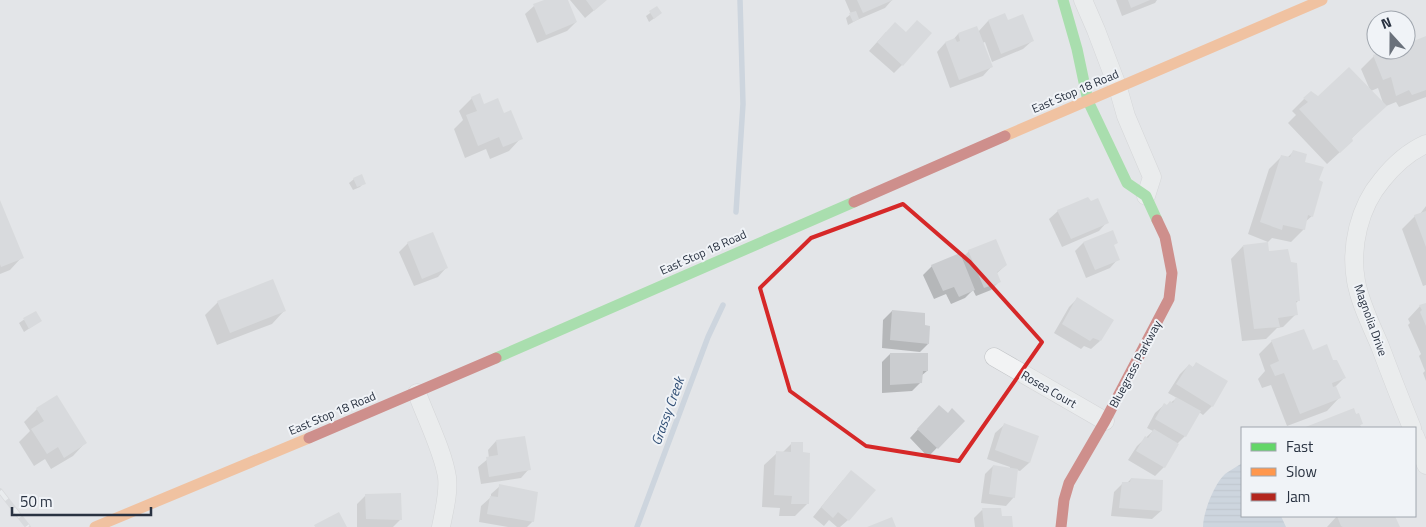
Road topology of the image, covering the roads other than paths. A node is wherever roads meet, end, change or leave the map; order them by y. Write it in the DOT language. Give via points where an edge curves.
graph roads {
  1 [pos="1063,0"];
  2 [pos="1082,0"];
  3 [pos="1322,0"];
  4 [pos="1118,88"];
  5 [pos="1088,101"];
  6 [pos="1426,144"];
  7 [pos="1146,196"];
  8 [pos="994,357"];
  9 [pos="417,393"];
  10 [pos="1105,421"];
  11 [pos="1412,427"];
  12 [pos="1416,439"];
  13 [pos="1426,465"];
  14 [pos="95,527"];
  15 [pos="441,527"];
  16 [pos="1061,527"];
  1 -- 5 [label="street, Bluegrass Parkway"];
  2 -- 4 [label="street"];
  3 -- 4 [label="street, East Stop 18 Road"];
  4 -- 5 [label="street, East Stop 18 Road"];
  4 -- 7 [label="street" via="1126,116 1152,177"];
  5 -- 7 [label="street, Bluegrass Parkway" via="1127,184"];
  5 -- 9 [label="street, East Stop 18 Road"];
  6 -- 11 [label="street, Magnolia Drive" via="1398,163 1375,188 1357,231 1354,267 1361,299"];
  7 -- 10 [label="street, Bluegrass Parkway" via="1165,237 1172,273 1169,300"];
  8 -- 10 [label="street, Rosea Court"];
  9 -- 14 [label="street, East Stop 18 Road"];
  9 -- 15 [label="street" via="447,476"];
  10 -- 16 [label="street, Bluegrass Parkway" via="1069,483"];
  12 -- 13 [label="street"];
}
